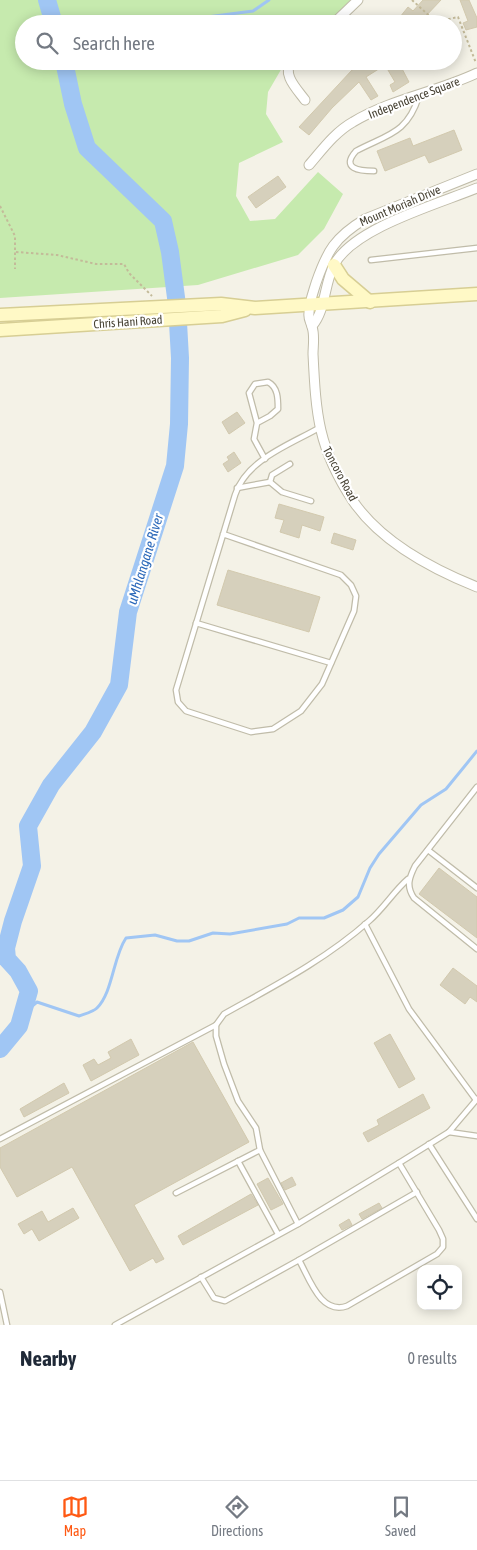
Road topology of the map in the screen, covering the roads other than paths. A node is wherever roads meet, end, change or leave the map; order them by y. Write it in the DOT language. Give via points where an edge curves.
graph roads {
  1 [pos="358,0"];
  2 [pos="342,15"];
  3 [pos="288,70"];
  4 [pos="477,73"];
  5 [pos="418,96"];
  6 [pos="305,100"];
  7 [pos="309,165"];
  8 [pos="374,171"];
  9 [pos="475,175"];
  10 [pos="477,186"];
  11 [pos="477,248"];
  12 [pos="371,260"];
  13 [pos="334,265"];
  14 [pos="477,294"];
  15 [pos="370,302"];
  16 [pos="315,305"];
  17 [pos="0,315"];
  18 [pos="118,316"];
  19 [pos="0,330"];
  20 [pos="257,423"];
  21 [pos="319,428"];
  22 [pos="265,459"];
  23 [pos="290,464"];
  24 [pos="270,482"];
  25 [pos="237,488"];
  26 [pos="312,502"];
  27 [pos="223,534"];
  28 [pos="477,587"];
  29 [pos="196,623"];
  30 [pos="331,663"];
  31 [pos="477,788"];
  32 [pos="428,850"];
  33 [pos="408,879"];
  34 [pos="477,888"];
  35 [pos="365,924"];
  36 [pos="477,949"];
  37 [pos="216,1025"];
  38 [pos="477,1100"];
  39 [pos="449,1132"];
  40 [pos="477,1136"];
  41 [pos="0,1139"];
  42 [pos="429,1144"];
  43 [pos="260,1150"];
  44 [pos="238,1161"];
  45 [pos="399,1163"];
  46 [pos="416,1192"];
  47 [pos="176,1193"];
  48 [pos="477,1219"];
  49 [pos="298,1224"];
  50 [pos="278,1234"];
  51 [pos="299,1260"];
  52 [pos="201,1277"];
  53 [pos="0,1292"];
  54 [pos="7,1325"];
  55 [pos="115,1325"];
  1 -- 2 [label="street"];
  3 -- 6 [label="street"];
  4 -- 5 [label="street, Independence Square"];
  5 -- 7 [label="street, Independence Square" via="378,109 352,123 331,140"];
  5 -- 8 [label="lane" via="402,128 351,156 353,168"];
  9 -- 10 [label="lane"];
  9 -- 16 [label="street, Mount Moriah Drive" via="365,219 349,229 325,259"];
  10 -- 13 [label="street, Mount Moriah Drive" via="361,236 340,254"];
  11 -- 12 [label="lane"];
  13 -- 15 [label="main road" via="343,279"];
  13 -- 16 [label="street, Mount Moriah Drive"];
  14 -- 15 [label="main road, Chris Hani Road" via="414,296"];
  15 -- 16 [label="main road, Chris Hani Road"];
  16 -- 18 [label="main road, Chris Hani Road"];
  16 -- 21 [label="street, Toncoro Road" via="312,326 315,407"];
  17 -- 18 [label="main road, Chris Hani Road"];
  18 -- 19 [label="main road, Chris Hani Road"];
  20 -- 20 [label="lane" via="278,408 274,387 268,382 255,384 249,393"];
  20 -- 22 [label="lane" via="254,439"];
  21 -- 22 [label="lane"];
  21 -- 28 [label="street, Toncoro Road" via="326,453 354,502 388,538 431,565"];
  22 -- 25 [label="lane" via="244,477"];
  23 -- 24 [label="lane" via="272,475"];
  24 -- 25 [label="lane"];
  24 -- 26 [label="lane" via="282,492"];
  25 -- 27 [label="lane"];
  27 -- 29 [label="lane"];
  27 -- 30 [label="lane" via="341,575 352,585 356,596 354,611"];
  29 -- 30 [label="lane"];
  29 -- 30 [label="lane" via="176,690 178,702 186,711 251,732 273,729 301,712 322,684"];
  31 -- 32 [label="lane"];
  32 -- 33 [label="lane"];
  32 -- 34 [label="lane"];
  33 -- 35 [label="lane"];
  33 -- 36 [label="lane" via="409,891 414,898"];
  35 -- 37 [label="lane" via="323,958 224,1014"];
  35 -- 38 [label="lane" via="409,1009"];
  37 -- 41 [label="lane"];
  37 -- 43 [label="lane" via="224,1064 238,1101 256,1128"];
  38 -- 39 [label="lane"];
  39 -- 40 [label="lane"];
  39 -- 42 [label="lane"];
  42 -- 45 [label="lane"];
  42 -- 48 [label="lane"];
  43 -- 44 [label="lane"];
  43 -- 49 [label="lane"];
  44 -- 47 [label="lane"];
  44 -- 50 [label="lane"];
  45 -- 46 [label="lane"];
  45 -- 49 [label="lane"];
  46 -- 51 [label="lane"];
  46 -- 51 [label="lane" via="443,1239 437,1254 338,1310 320,1298"];
  49 -- 50 [label="lane"];
  50 -- 52 [label="lane"];
  51 -- 52 [label="lane" via="225,1301 214,1298"];
  52 -- 55 [label="lane"];
  53 -- 54 [label="lane"];
}
